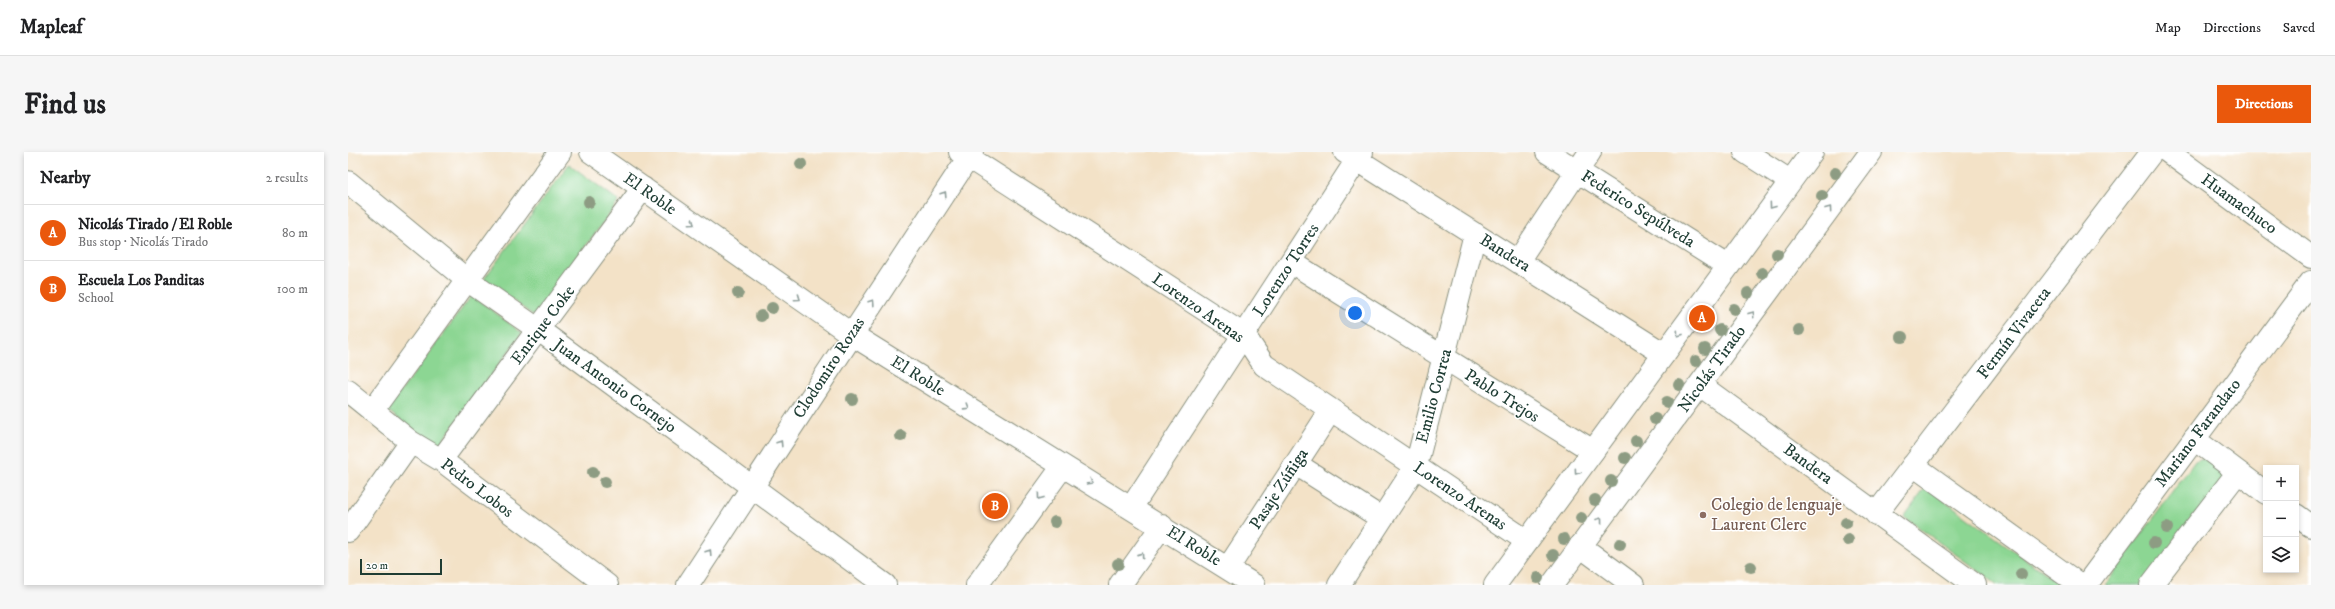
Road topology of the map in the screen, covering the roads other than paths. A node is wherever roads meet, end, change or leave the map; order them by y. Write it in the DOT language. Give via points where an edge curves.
graph roads {
  1 [pos="560,152"];
  2 [pos="591,152"];
  3 [pos="1547,152"];
  4 [pos="1590,152"];
  5 [pos="1745,152"];
  6 [pos="1812,152"];
  7 [pos="1871,152"];
  8 [pos="2152,152"];
  9 [pos="2168,152"];
  10 [pos="966,154"];
  11 [pos="1355,155"];
  12 [pos="1578,171"];
  13 [pos="1790,181"];
  14 [pos="348,182"];
  15 [pos="643,188"];
  16 [pos="1474,234"];
  17 [pos="2311,257"];
  18 [pos="1518,261"];
  19 [pos="1291,262"];
  20 [pos="1728,266"];
  21 [pos="467,280"];
  22 [pos="2311,282"];
  23 [pos="539,330"];
  24 [pos="851,334"];
  25 [pos="1244,335"];
  26 [pos="1664,354"];
  27 [pos="1444,359"];
  28 [pos="1700,385"];
  29 [pos="348,391"];
  30 [pos="1331,410"];
  31 [pos="372,411"];
  32 [pos="2194,439"];
  33 [pos="411,442"];
  34 [pos="1593,451"];
  35 [pos="441,460"];
  36 [pos="1296,464"];
  37 [pos="1913,465"];
  38 [pos="1063,466"];
  39 [pos="1416,466"];
  40 [pos="2238,472"];
  41 [pos="752,486"];
  42 [pos="2263,491"];
  43 [pos="1131,508"];
  44 [pos="1876,514"];
  45 [pos="2299,517"];
  46 [pos="1381,518"];
  47 [pos="1162,526"];
  48 [pos="2311,526"];
  49 [pos="348,531"];
  50 [pos="1527,541"];
  51 [pos="1580,546"];
  52 [pos="1228,568"];
  53 [pos="607,585"];
  54 [pos="688,585"];
  55 [pos="885,585"];
  56 [pos="977,585"];
  57 [pos="1120,585"];
  58 [pos="1254,585"];
  59 [pos="1339,585"];
  60 [pos="1495,585"];
  61 [pos="1552,585"];
  62 [pos="1633,585"];
  63 [pos="1974,585"];
  64 [pos="2080,585"];
  65 [pos="2086,585"];
  66 [pos="2151,585"];
  1 -- 21 [label="street"];
  2 -- 15 [label="street, El Roble"];
  3 -- 12 [label="street, Federico Sepúlveda"];
  4 -- 12 [label="street"];
  5 -- 13 [label="street"];
  6 -- 13 [label="street"];
  28 -- 7 [label="street, Nicolás Tirado, one-way"];
  8 -- 37 [label="street, Fermín Vivaceta"];
  9 -- 17 [label="street, Huamachuco"];
  24 -- 10 [label="street, Clodomiro Rozas, one-way"];
  10 -- 25 [label="street, Lorenzo Arenas"];
  11 -- 16 [label="street, Bandera"];
  11 -- 19 [label="street, Lorenzo Torres"];
  12 -- 18 [label="street"];
  12 -- 20 [label="street, Federico Sepúlveda"];
  13 -- 20 [label="street, one-way"];
  14 -- 21 [label="street, Juan Antonio Cornejo"];
  15 -- 23 [label="street, Enrique Coke"];
  15 -- 24 [label="street, El Roble, one-way"];
  16 -- 18 [label="street, Bandera"];
  16 -- 27 [label="street, Emilio Correa"];
  18 -- 26 [label="street, Bandera"];
  19 -- 25 [label="street, Lorenzo Torres"];
  19 -- 27 [label="street, Pablo Trejos"];
  20 -- 26 [label="street, one-way"];
  21 -- 23 [label="street, Juan Antonio Cornejo"];
  21 -- 31 [label="street"];
  22 -- 32 [label="street, Mariano Farandato"];
  23 -- 35 [label="street, Enrique Coke"];
  23 -- 41 [label="street, Juan Antonio Cornejo"];
  24 -- 38 [label="street, El Roble, one-way"];
  41 -- 24 [label="street, Clodomiro Rozas, one-way"];
  25 -- 30 [label="street, Lorenzo Arenas" via="1264,365"];
  25 -- 43 [label="street, Lorenzo Torres"];
  26 -- 34 [label="street"];
  27 -- 34 [label="street, Pablo Trejos"];
  27 -- 39 [label="street, Emilio Correa"];
  28 -- 44 [label="street, Bandera"];
  51 -- 28 [label="street, Nicolás Tirado, one-way"];
  29 -- 31 [label="street, Pedro Lobos"];
  30 -- 36 [label="street, Pasaje Zúñiga"];
  30 -- 39 [label="street, Lorenzo Arenas"];
  31 -- 33 [label="street, Pedro Lobos"];
  32 -- 40 [label="street"];
  32 -- 65 [label="street, Mariano Farandato"];
  33 -- 35 [label="street, Pedro Lobos"];
  33 -- 49 [label="street"];
  34 -- 50 [label="street, one-way"];
  35 -- 53 [label="street, Pedro Lobos"];
  36 -- 46 [label="street"];
  36 -- 52 [label="street, Pasaje Zúñiga"];
  37 -- 44 [label="street, Fermín Vivaceta"];
  37 -- 64 [label="street"];
  38 -- 43 [label="street, El Roble, one-way"];
  38 -- 56 [label="street, one-way"];
  39 -- 46 [label="street, Emilio Correa"];
  39 -- 50 [label="street, Lorenzo Arenas"];
  40 -- 42 [label="street"];
  40 -- 66 [label="street"];
  54 -- 41 [label="street, Clodomiro Rozas, one-way"];
  41 -- 55 [label="street, Juan Antonio Cornejo"];
  43 -- 47 [label="street, El Roble"];
  44 -- 63 [label="street, Bandera"];
  45 -- 48 [label="street"];
  46 -- 59 [label="street, Emilio Correa"];
  47 -- 52 [label="street, El Roble"];
  57 -- 47 [label="street, one-way"];
  50 -- 60 [label="street"];
  51 -- 61 [label="street, Nicolás Tirado"];
  51 -- 62 [label="street"];
  52 -- 58 [label="street, El Roble"];
}
